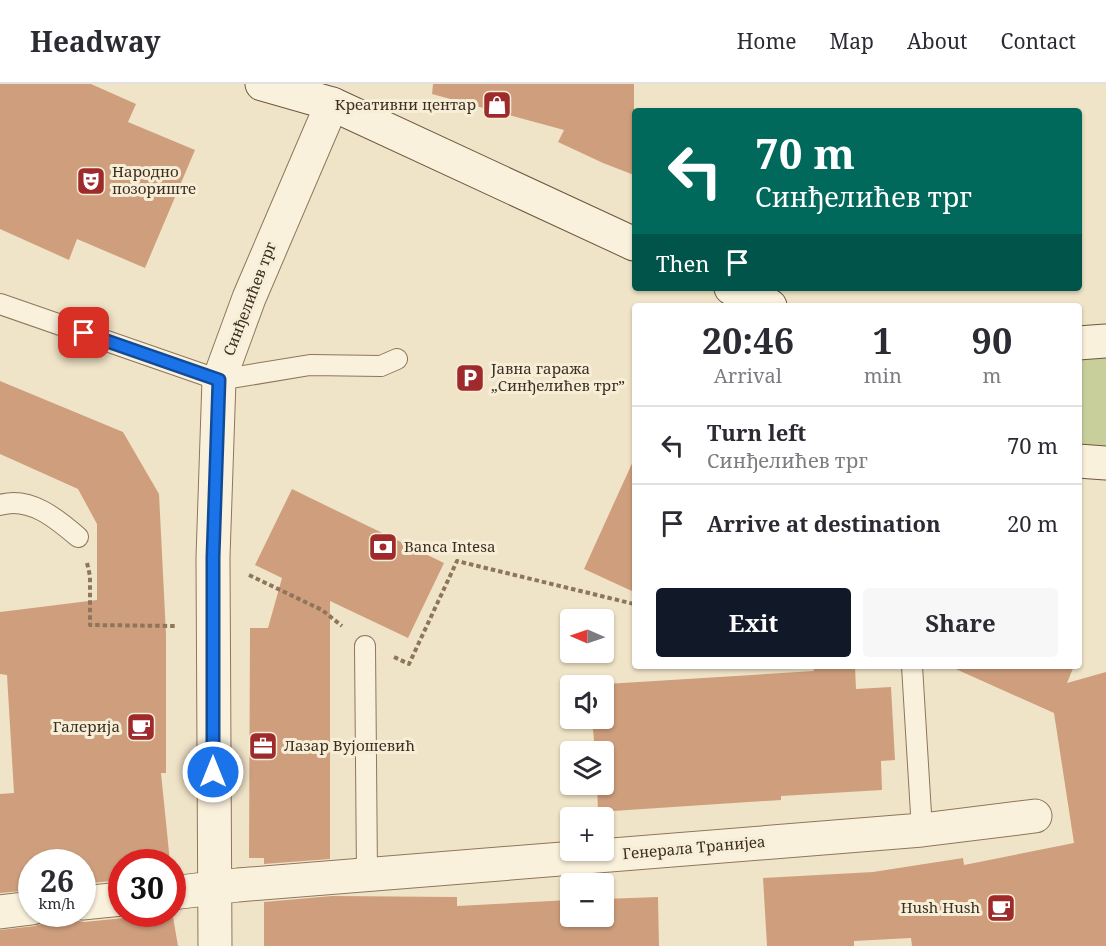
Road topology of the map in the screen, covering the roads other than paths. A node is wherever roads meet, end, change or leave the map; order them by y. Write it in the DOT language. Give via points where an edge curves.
graph roads {
  1 [pos="262,84"];
  2 [pos="302,84"];
  3 [pos="332,104"];
  4 [pos="632,243"];
  5 [pos="738,291"];
  6 [pos="764,303"];
  7 [pos="0,304"];
  8 [pos="397,359"];
  9 [pos="219,380"];
  10 [pos="0,506"];
  11 [pos="78,537"];
  12 [pos="366,646"];
  13 [pos="912,669"];
  14 [pos="1035,816"];
  15 [pos="922,830"];
  16 [pos="368,875"];
  17 [pos="214,889"];
  18 [pos="186,892"];
  19 [pos="18,910"];
  20 [pos="0,912"];
  21 [pos="215,946"];
  1 -- 3 [label="street"];
  2 -- 3 [label="street"];
  3 -- 4 [label="street"];
  3 -- 9 [label="street, Синђелићев трг" via="249,298"];
  5 -- 6 [label="street"];
  7 -- 9 [label="lane"];
  8 -- 9 [label="lane" via="381,366 310,365"];
  9 -- 17 [label="street, Синђелићев трг" via="213,557"];
  10 -- 11 [label="lane" via="27,505 53,515"];
  12 -- 16 [label="lane"];
  13 -- 15 [label="lane"];
  14 -- 15 [label="street, Генерала Транијеа"];
  15 -- 16 [label="street, Генерала Транијеа"];
  16 -- 17 [label="street, Генерала Транијеа"];
  17 -- 18 [label="street, Генерала Транијеа"];
  17 -- 21 [label="street, Синђелићев трг"];
  19 -- 20 [label="street"];
}
